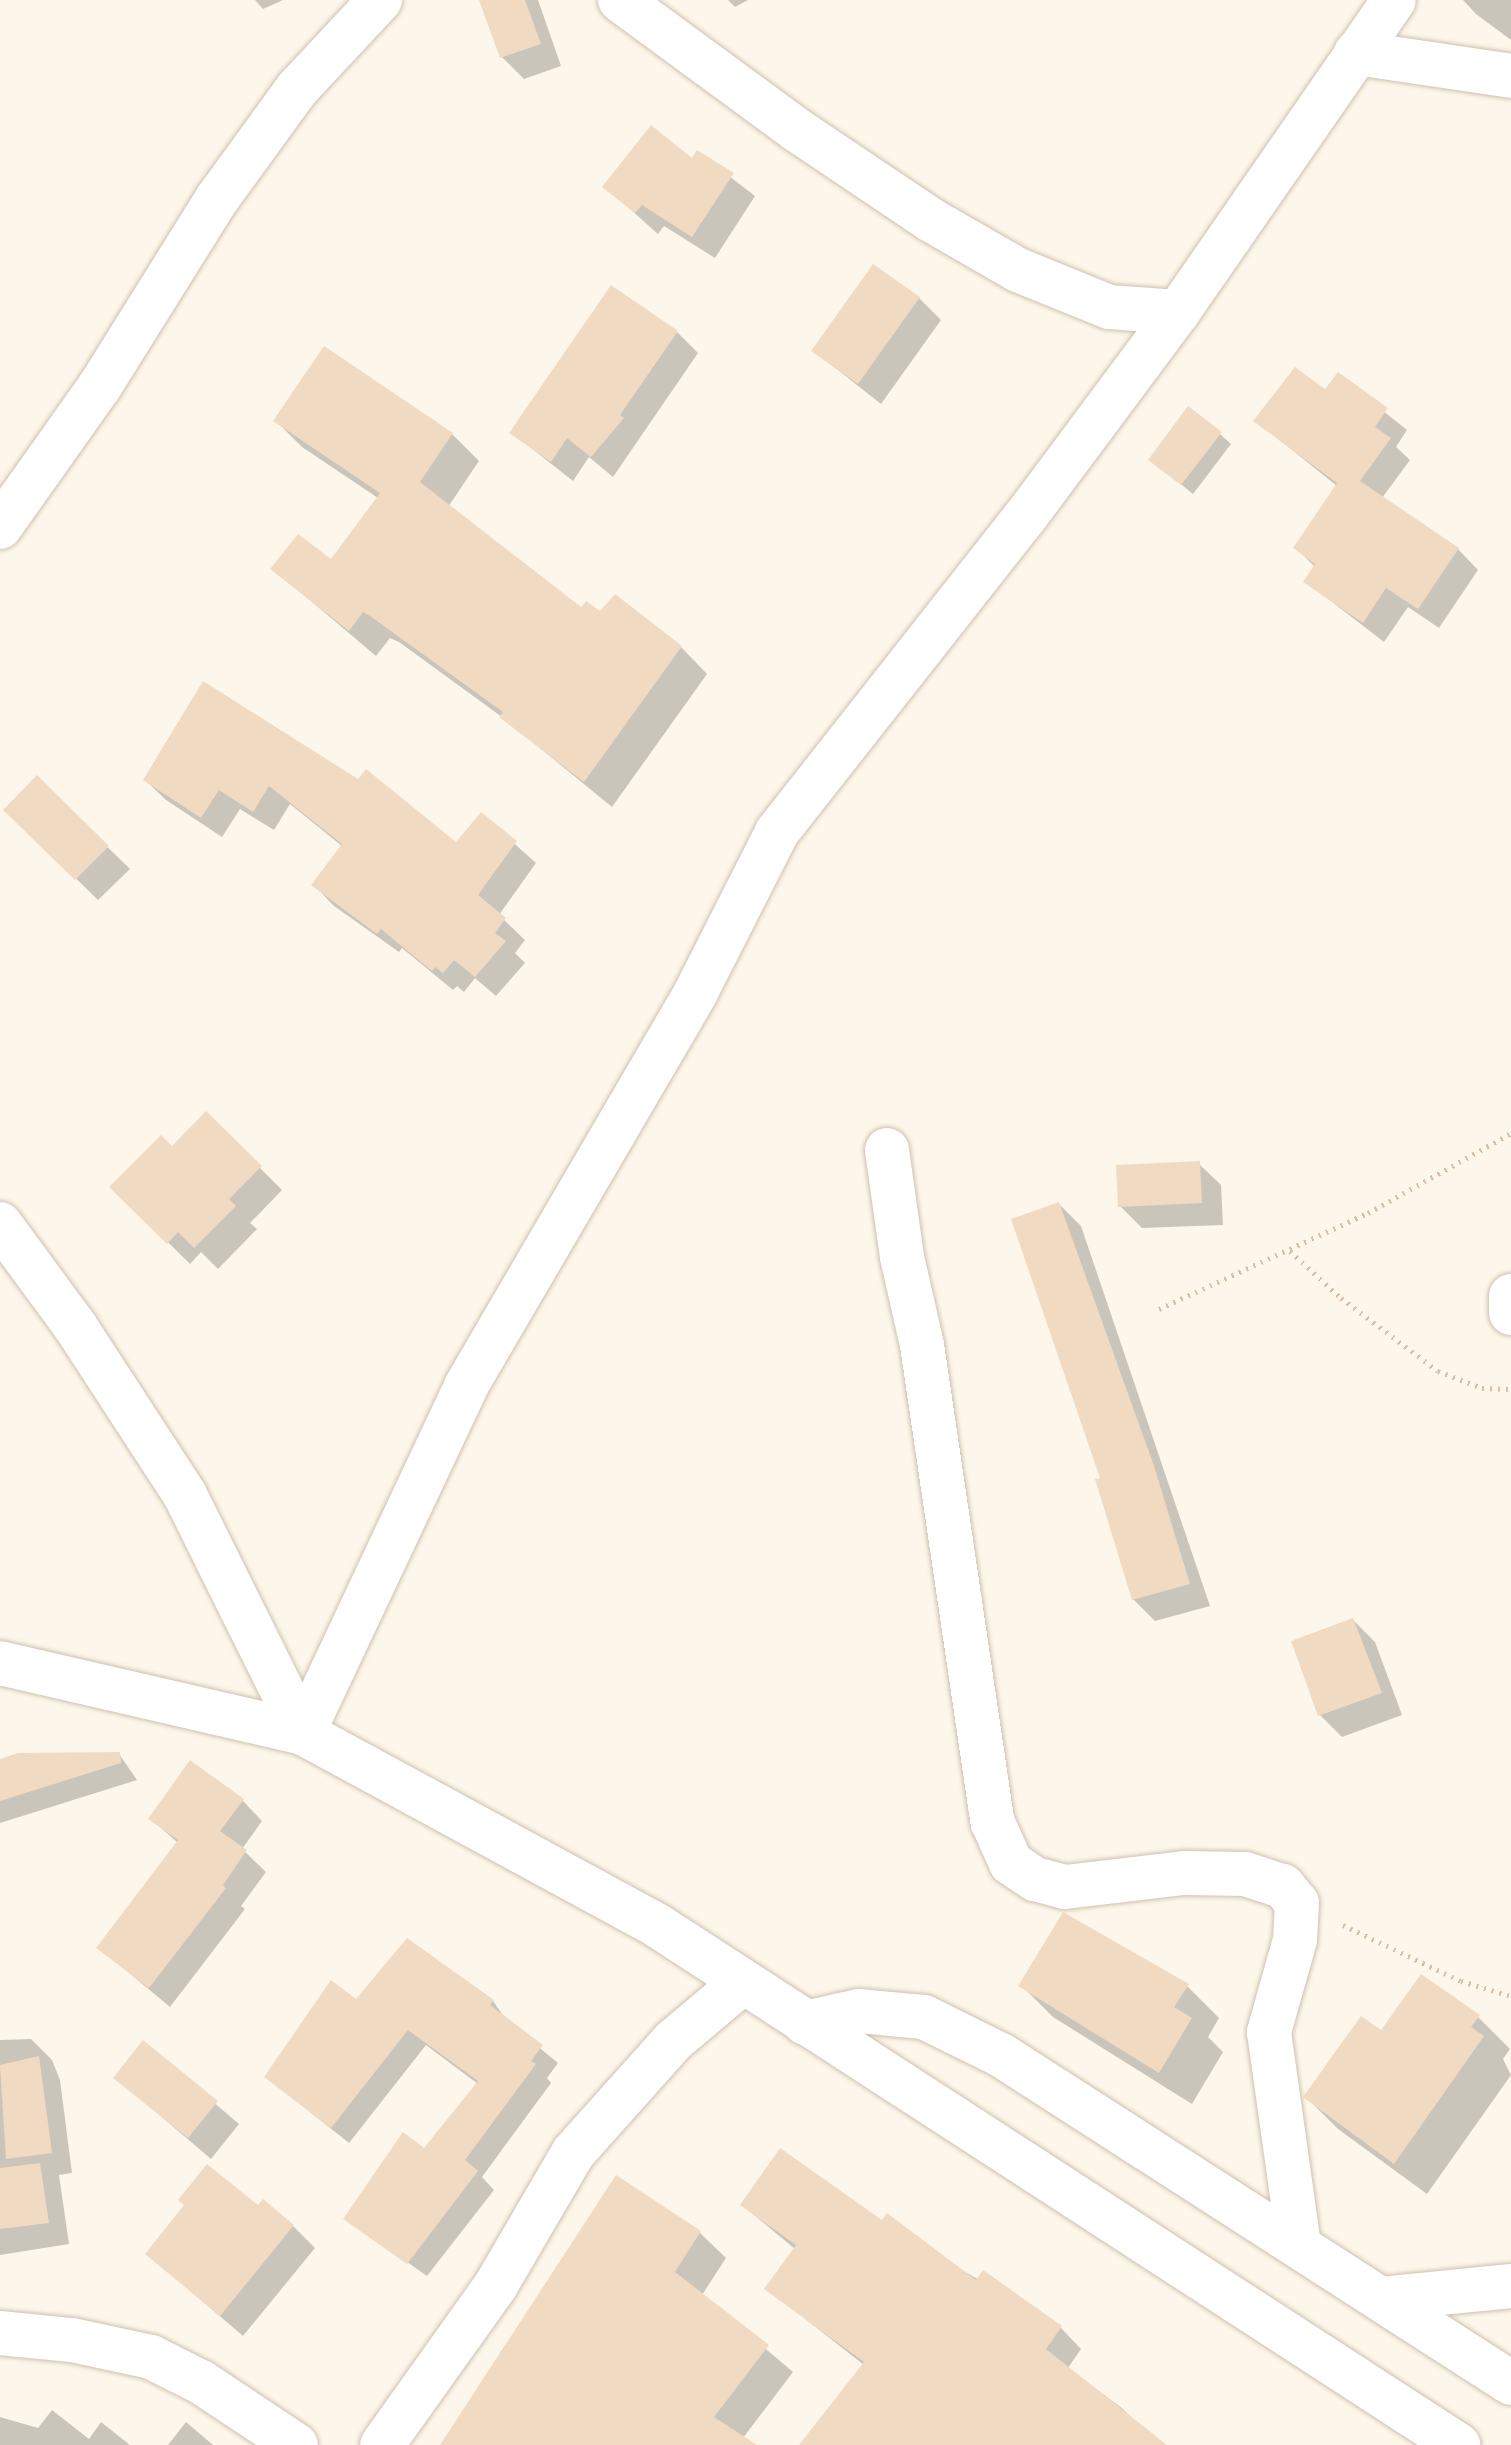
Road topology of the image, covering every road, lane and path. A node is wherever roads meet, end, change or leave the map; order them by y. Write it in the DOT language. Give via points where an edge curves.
graph roads {
  1 [pos="380,0"];
  2 [pos="620,0"];
  3 [pos="1392,1"];
  4 [pos="1356,53"];
  5 [pos="1511,76"];
  6 [pos="1178,312"];
  7 [pos="0,527"];
  8 [pos="1511,1133"];
  9 [pos="887,1150"];
  10 [pos="0,1224"];
  11 [pos="1290,1251"];
  12 [pos="1511,1296"];
  13 [pos="1159,1309"];
  14 [pos="1511,1313"];
  15 [pos="1511,1389"];
  16 [pos="0,1663"];
  17 [pos="303,1733"];
  18 [pos="1297,1903"];
  19 [pos="743,1982"];
  20 [pos="1511,1996"];
  21 [pos="805,2023"];
  22 [pos="1299,2245"];
  23 [pos="1511,2286"];
  24 [pos="1381,2299"];
  25 [pos="0,2333"];
  26 [pos="1511,2383"];
  27 [pos="296,2445"];
  28 [pos="382,2445"];
  29 [pos="1458,2445"];
  1 -- 7 [label="street" via="297,89 234,174 100,386"];
  2 -- 6 [label="street" via="797,130 931,220 1018,270 1109,307"];
  3 -- 4 [label="street"];
  4 -- 5 [label="street"];
  4 -- 6 [label="street"];
  6 -- 17 [label="street" via="1017,528 777,832 696,992 466,1386"];
  8 -- 11 [label="path"];
  9 -- 18 [label="street" via="902,1257 925,1359 993,1823 1011,1863 1035,1879 1065,1887 1184,1873 1245,1874 1283,1886"];
  10 -- 17 [label="street" via="75,1326 185,1495"];
  11 -- 13 [label="path"];
  11 -- 15 [label="path" via="1341,1298 1438,1371 1482,1388"];
  12 -- 14 [label="street"];
  16 -- 17 [label="street"];
  17 -- 19 [label="street" via="658,1926"];
  18 -- 20 [label="path" via="1461,1981"];
  18 -- 22 [label="street" via="1295,1940 1269,2032"];
  19 -- 21 [label="street"];
  19 -- 28 [label="street" via="673,2041 573,2153 496,2285"];
  21 -- 22 [label="street" via="859,2011 924,2017 1001,2055"];
  21 -- 29 [label="street"];
  22 -- 24 [label="street"];
  23 -- 24 [label="street"];
  24 -- 26 [label="street"];
  25 -- 27 [label="street" via="72,2340 151,2357 201,2382"];
}
